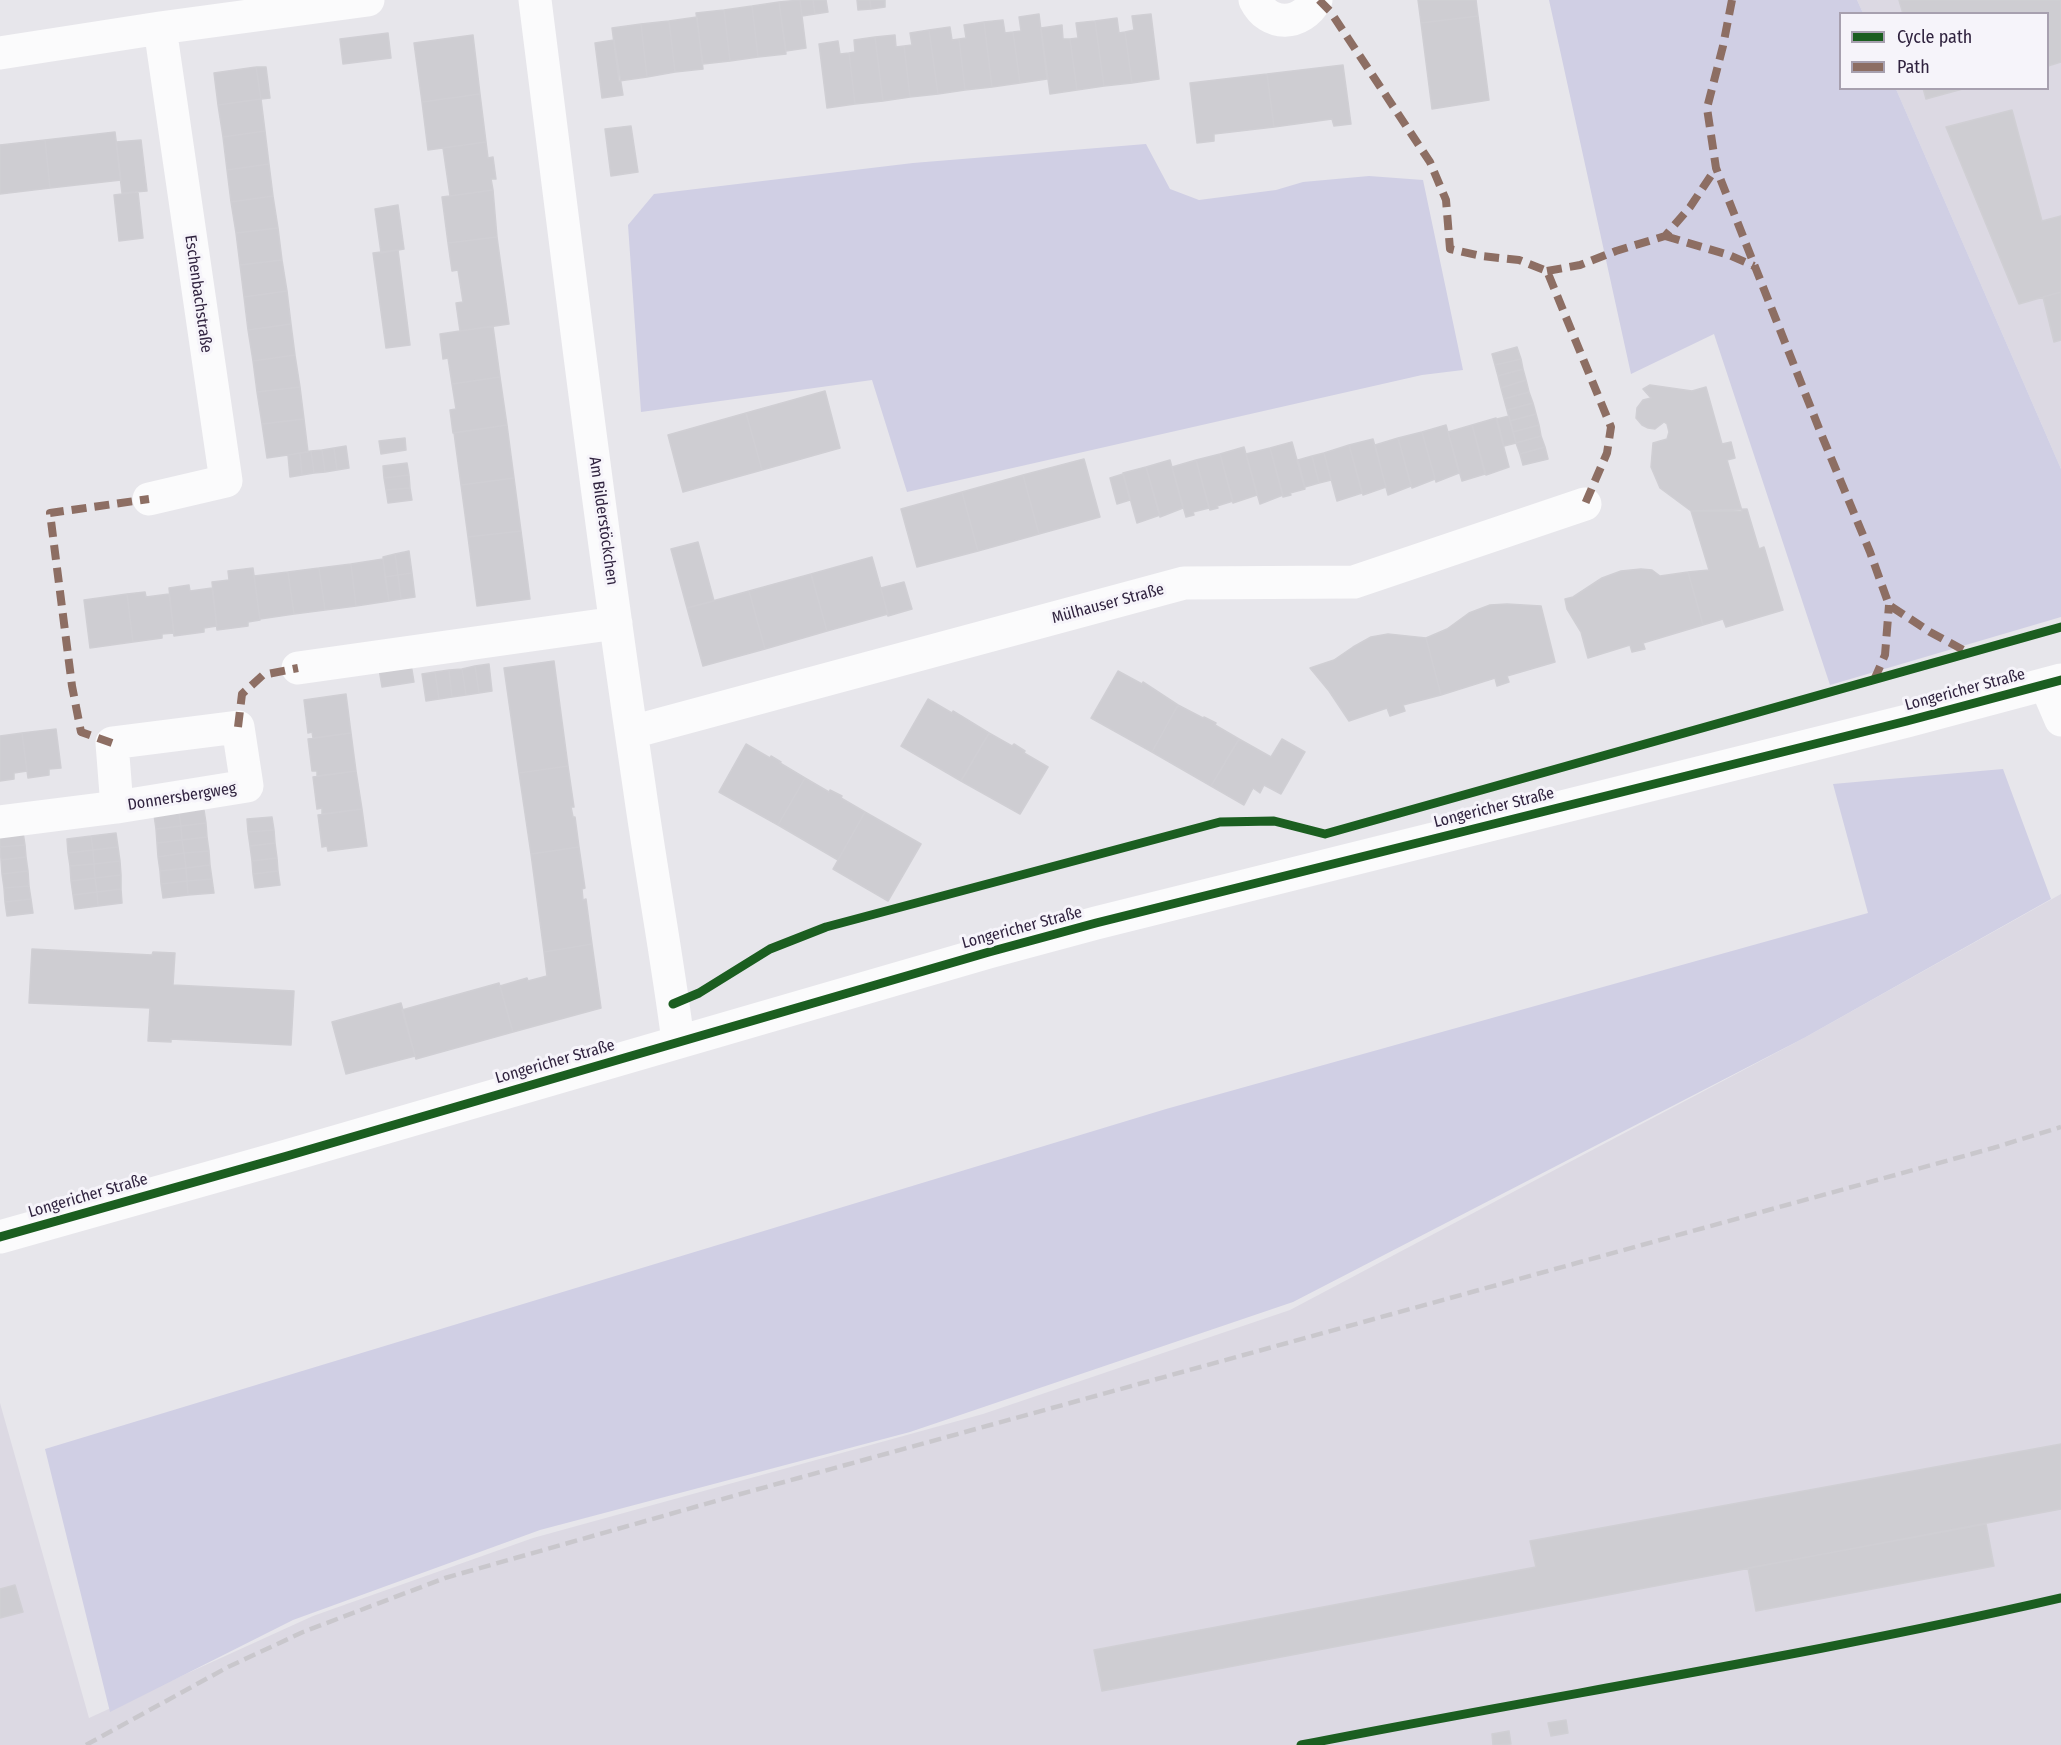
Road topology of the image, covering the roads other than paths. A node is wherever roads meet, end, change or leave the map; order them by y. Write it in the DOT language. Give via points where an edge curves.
graph roads {
  1 [pos="368,0"];
  2 [pos="536,0"];
  3 [pos="1255,0"];
  4 [pos="1316,0"];
  5 [pos="160,28"];
  6 [pos="0,53"];
  7 [pos="149,499"];
  8 [pos="1585,504"];
  9 [pos="616,623"];
  10 [pos="298,668"];
  11 [pos="2053,682"];
  12 [pos="2061,720"];
  13 [pos="632,732"];
  14 [pos="117,807"];
  15 [pos="0,822"];
  16 [pos="678,1041"];
  17 [pos="0,1237"];
  1 -- 5 [label="street"];
  2 -- 9 [label="street, Am Bilderstöckchen"];
  3 -- 4 [label="street" via="1268,17 1283,21 1299,18"];
  5 -- 6 [label="street"];
  5 -- 7 [label="street, Eschenbachstraße" via="226,481"];
  8 -- 13 [label="street, Mülhauser Straße" via="1354,582 1184,583"];
  9 -- 10 [label="street"];
  9 -- 13 [label="street, Am Bilderstöckchen"];
  11 -- 12 [label="street"];
  11 -- 16 [label="street, Longericher Straße" via="1096,923"];
  13 -- 16 [label="street, Am Bilderstöckchen"];
  14 -- 15 [label="street, Donnersbergweg"];
  16 -- 17 [label="street, Longericher Straße"];
}
